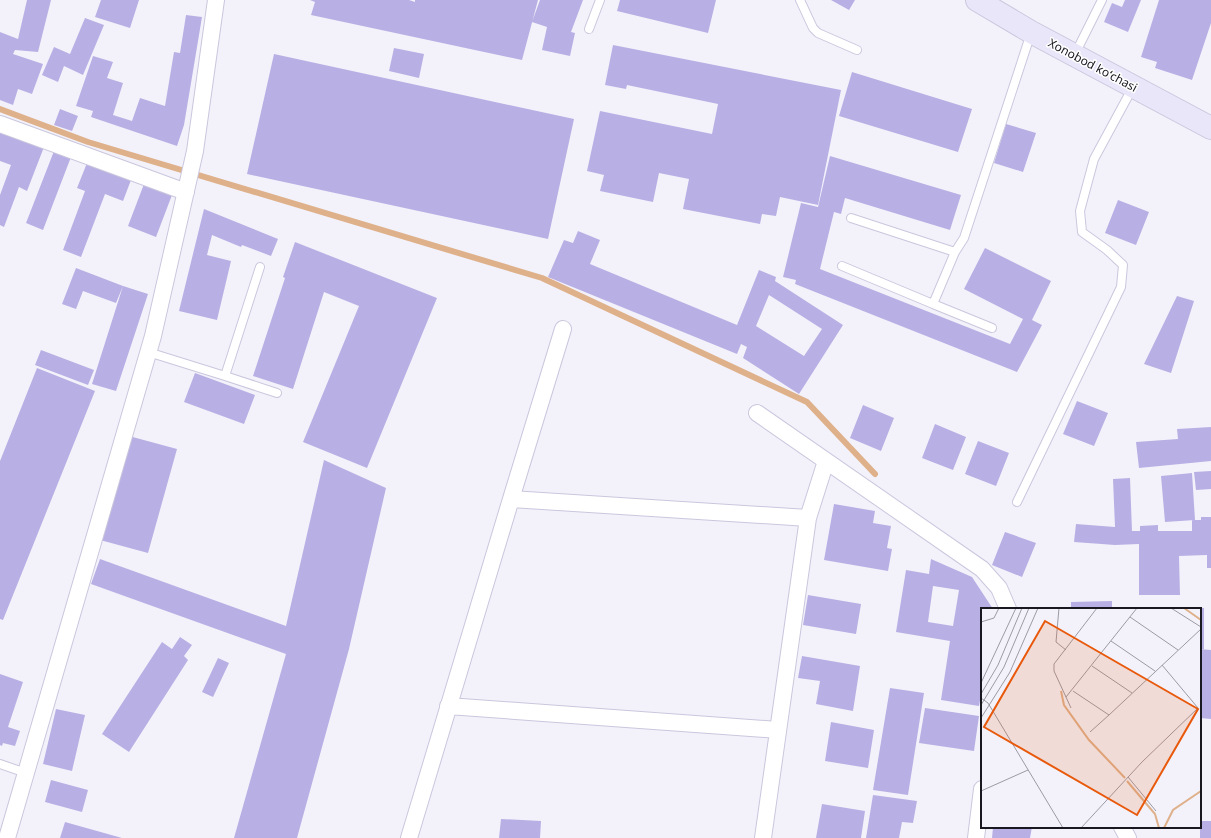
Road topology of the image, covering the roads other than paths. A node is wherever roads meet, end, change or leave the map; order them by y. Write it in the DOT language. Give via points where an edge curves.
graph roads {
  1 [pos="216,0"];
  2 [pos="600,0"];
  3 [pos="800,0"];
  4 [pos="977,0"];
  5 [pos="1102,0"];
  6 [pos="588,28"];
  7 [pos="1031,32"];
  8 [pos="857,50"];
  9 [pos="1074,55"];
  10 [pos="1134,86"];
  11 [pos="0,124"];
  12 [pos="1211,128"];
  13 [pos="186,192"];
  14 [pos="851,218"];
  15 [pos="955,252"];
  16 [pos="842,266"];
  17 [pos="260,267"];
  18 [pos="933,304"];
  19 [pos="992,328"];
  20 [pos="563,329"];
  21 [pos="148,352"];
  22 [pos="225,376"];
  23 [pos="277,393"];
  24 [pos="757,413"];
  25 [pos="826,461"];
  26 [pos="511,499"];
  27 [pos="1017,502"];
  28 [pos="808,518"];
  29 [pos="1008,608"];
  30 [pos="448,706"];
  31 [pos="778,730"];
  32 [pos="0,764"];
  33 [pos="26,773"];
  34 [pos="981,796"];
  35 [pos="1123,828"];
  36 [pos="7,838"];
  37 [pos="409,838"];
  38 [pos="763,838"];
  39 [pos="976,838"];
  40 [pos="1128,838"];
  1 -- 13 [label="street" via="195,151"];
  2 -- 6 [label="lane"];
  3 -- 8 [label="lane" via="818,33"];
  4 -- 7 [label="main road, Xonobod koʻchasi"];
  5 -- 9 [label="lane"];
  7 -- 9 [label="main road, Xonobod koʻchasi"];
  7 -- 15 [label="lane" via="964,238"];
  9 -- 10 [label="main road, Xonobod koʻchasi"];
  10 -- 12 [label="main road, Xonobod koʻchasi"];
  10 -- 27 [label="lane" via="1094,159 1080,211 1082,232 1124,265 1121,287"];
  11 -- 13 [label="street"];
  13 -- 21 [label="street"];
  14 -- 15 [label="lane"];
  15 -- 18 [label="lane"];
  16 -- 18 [label="lane"];
  17 -- 22 [label="lane"];
  18 -- 19 [label="lane"];
  20 -- 26 [label="street"];
  21 -- 22 [label="lane"];
  21 -- 33 [label="street"];
  22 -- 23 [label="lane"];
  24 -- 25 [label="street"];
  25 -- 28 [label="street"];
  25 -- 29 [label="street" via="982,569 999,588"];
  26 -- 28 [label="street"];
  26 -- 30 [label="street"];
  28 -- 31 [label="street"];
  30 -- 31 [label="street"];
  30 -- 37 [label="street"];
  31 -- 38 [label="street"];
  32 -- 33 [label="lane"];
  33 -- 36 [label="street"];
  34 -- 39 [label="street"];
  35 -- 40 [label="street"];
}
